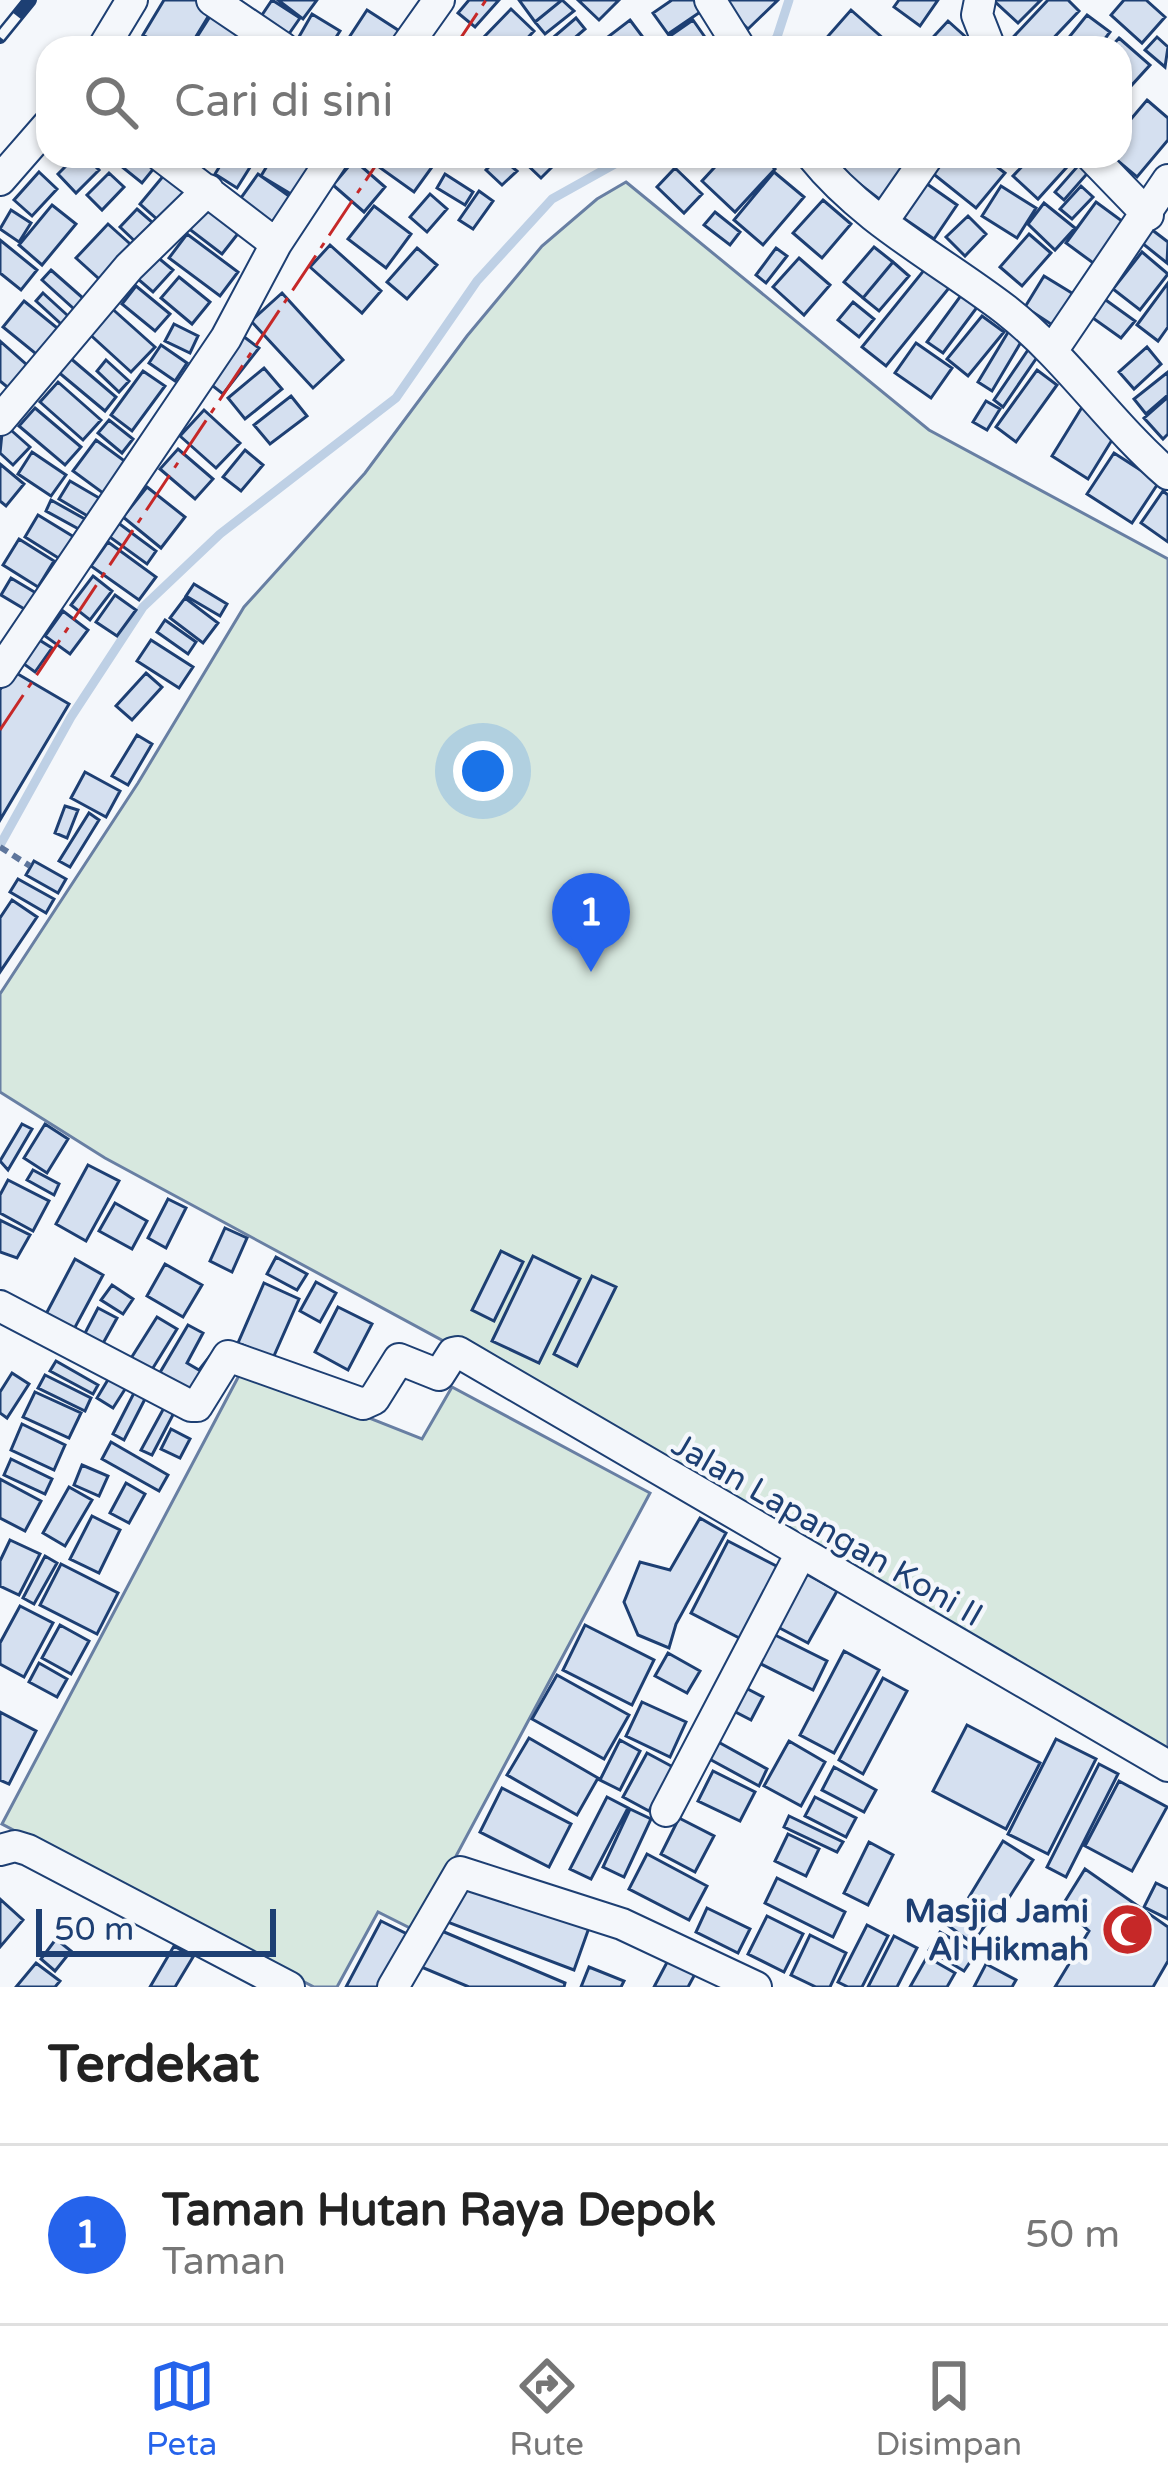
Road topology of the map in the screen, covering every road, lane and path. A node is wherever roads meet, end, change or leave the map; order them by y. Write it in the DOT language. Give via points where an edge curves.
graph roads {
  1 [pos="132,0"];
  2 [pos="212,0"];
  3 [pos="710,0"];
  4 [pos="980,0"];
  5 [pos="431,3"];
  6 [pos="110,36"];
  7 [pos="266,36"];
  8 [pos="412,36"];
  9 [pos="732,36"];
  10 [pos="985,36"];
  11 [pos="36,139"];
  12 [pos="177,168"];
  13 [pos="326,168"];
  14 [pos="822,168"];
  15 [pos="920,168"];
  16 [pos="1102,168"];
  17 [pos="0,180"];
  18 [pos="1168,181"];
  19 [pos="208,190"];
  20 [pos="1148,214"];
  21 [pos="883,221"];
  22 [pos="277,244"];
  23 [pos="1052,351"];
  24 [pos="0,421"];
  25 [pos="1168,475"];
  26 [pos="0,672"];
  27 [pos="0,847"];
  28 [pos="30,866"];
  29 [pos="0,1306"];
  30 [pos="800,1555"];
  31 [pos="1168,1766"];
  32 [pos="666,1811"];
  33 [pos="0,1850"];
  34 [pos="289,1987"];
  35 [pos="393,1987"];
  36 [pos="756,1987"];
  1 -- 6 [label="street"];
  2 -- 7 [label="street"];
  3 -- 9 [label="street"];
  4 -- 10 [label="street"];
  5 -- 8 [label="street"];
  11 -- 17 [label="street"];
  12 -- 19 [label="street"];
  13 -- 22 [label="street"];
  14 -- 21 [label="street"];
  15 -- 21 [label="street"];
  16 -- 20 [label="street"];
  18 -- 20 [label="street"];
  19 -- 22 [label="street"];
  19 -- 24 [label="street" via="129,267"];
  20 -- 23 [label="street"];
  21 -- 23 [label="street"];
  22 -- 26 [label="street" via="226,338"];
  23 -- 25 [label="street"];
  27 -- 28 [label="path"];
  29 -- 30 [label="street, Jalan Lapangan Koni II" via="191,1406 228,1356 363,1404 399,1359 439,1375 458,1352"];
  30 -- 31 [label="street, Jalan Lapangan Koni II"];
  30 -- 32 [label="street"];
  33 -- 34 [label="street" via="28,1850"];
  35 -- 36 [label="street" via="460,1872 622,1924"];
}
